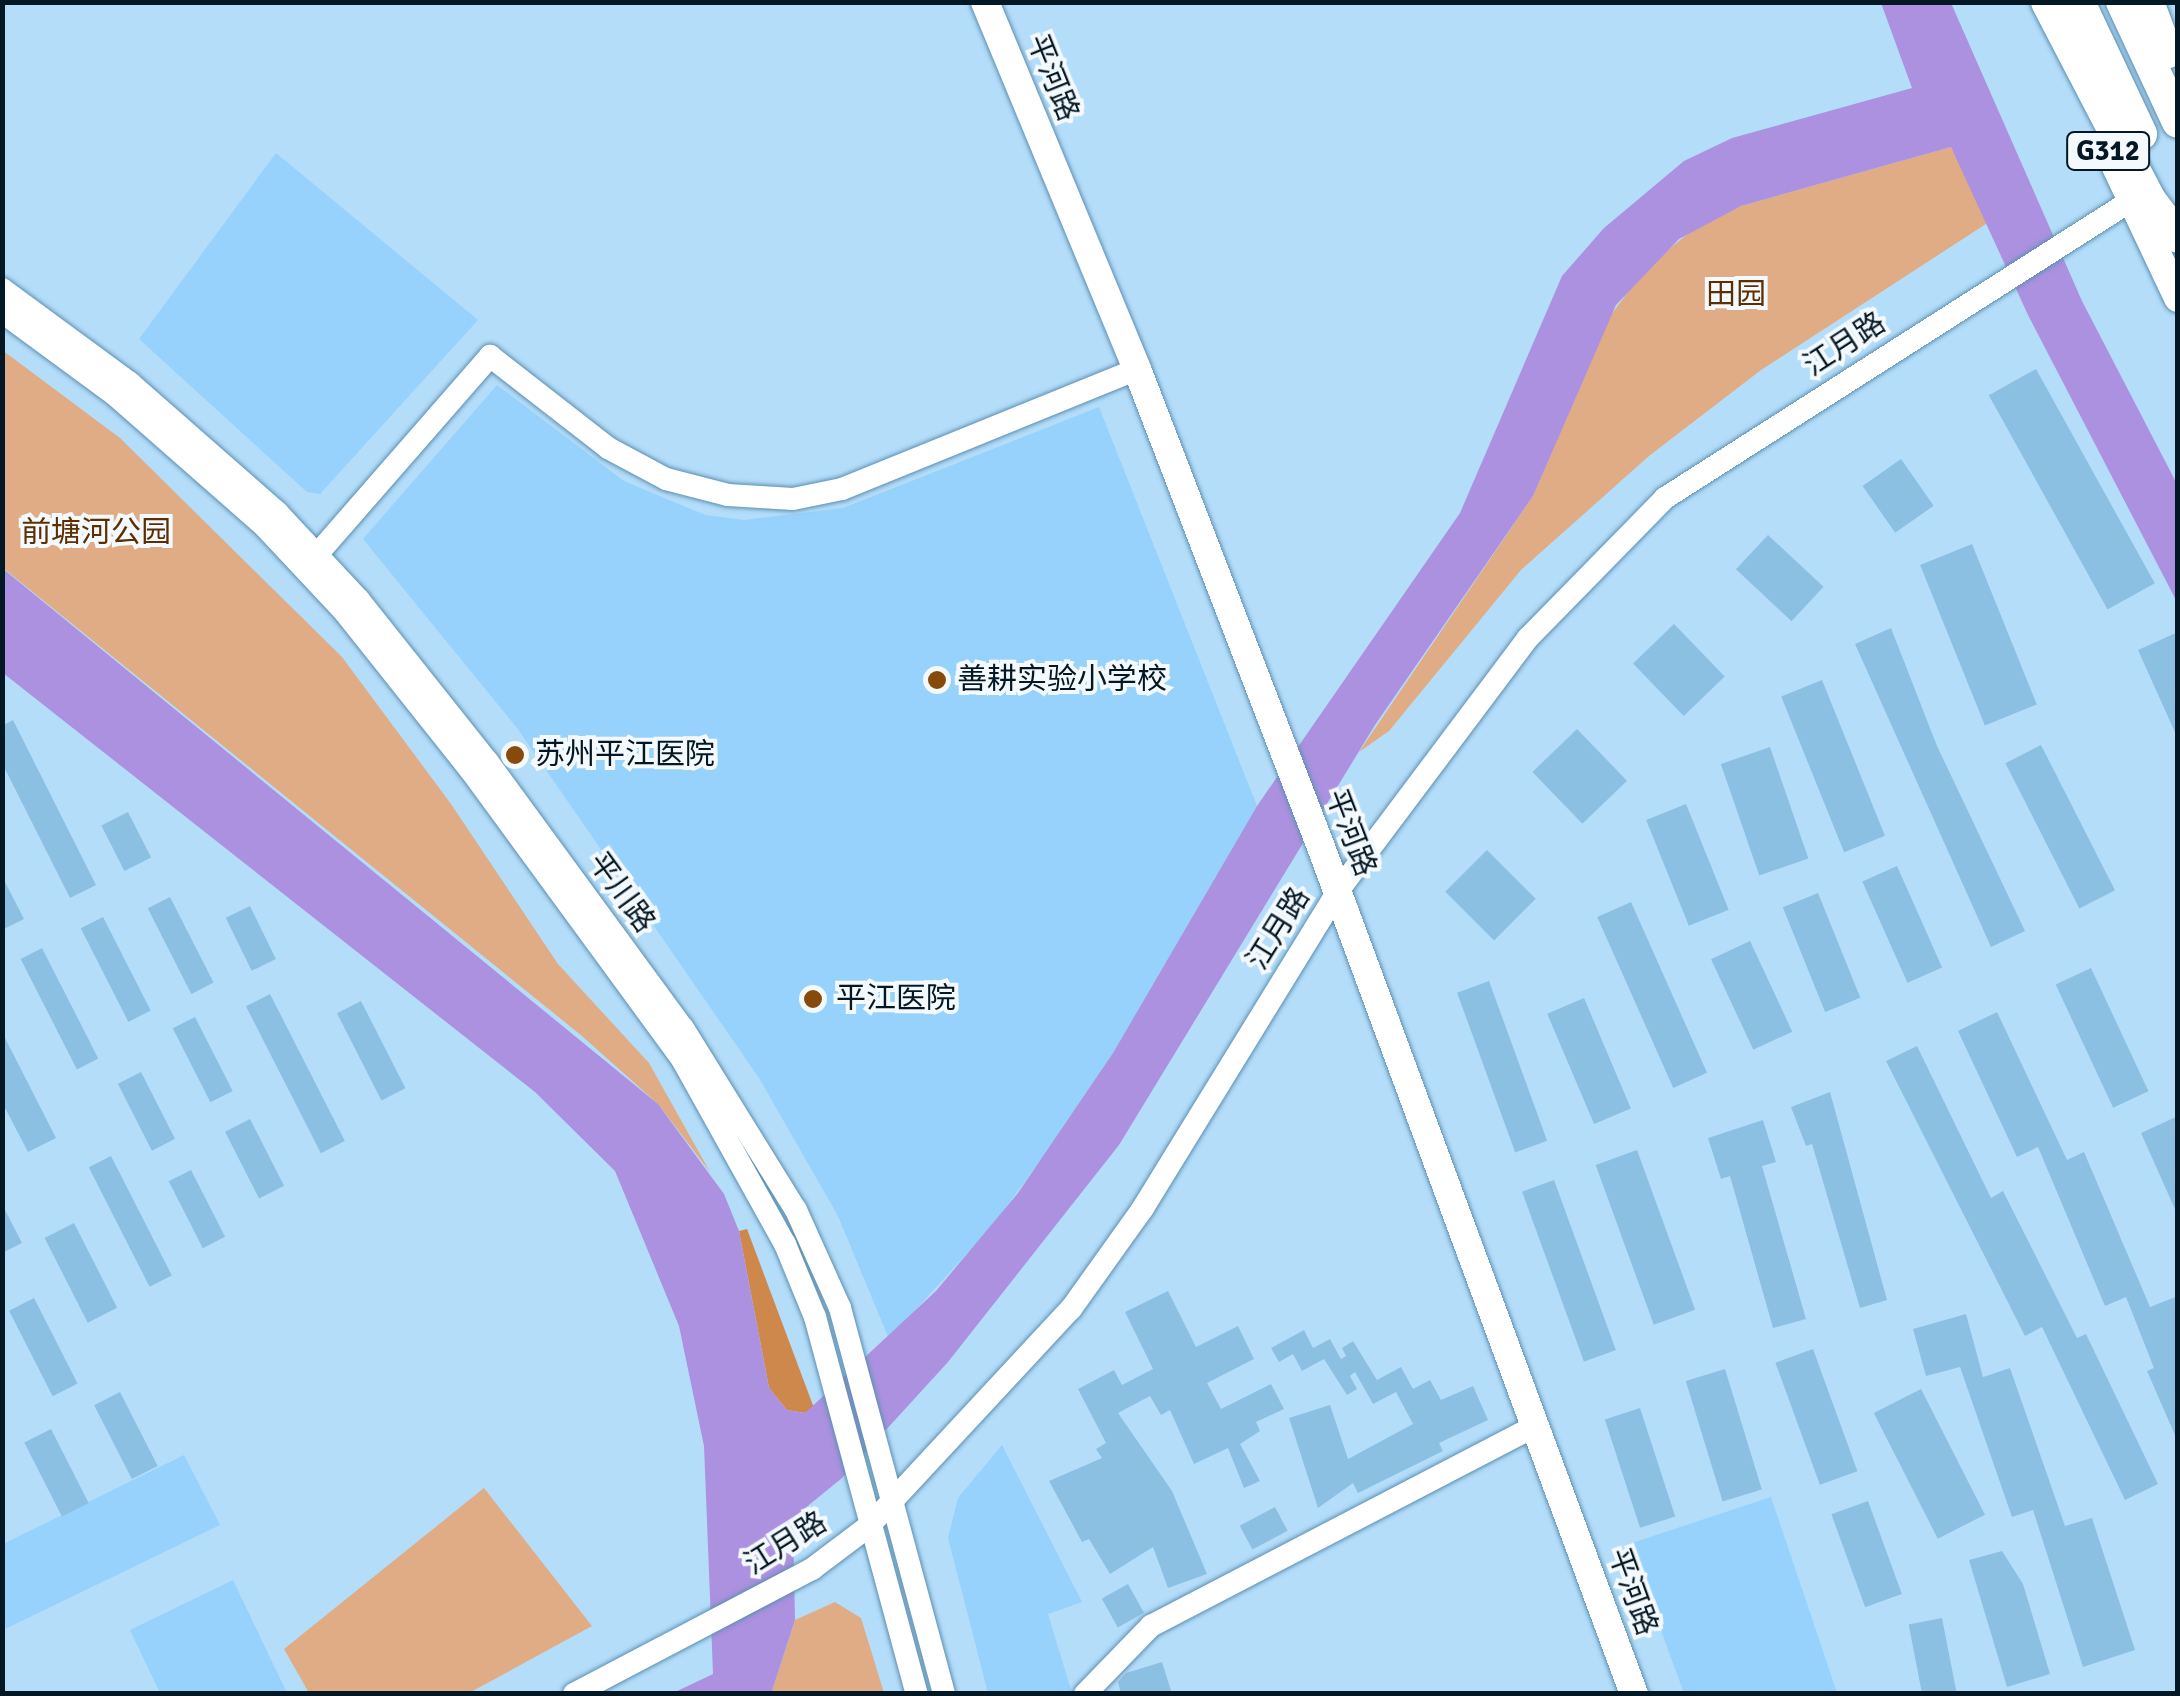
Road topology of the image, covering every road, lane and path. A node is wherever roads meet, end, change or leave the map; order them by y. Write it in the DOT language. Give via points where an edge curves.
graph roads {
  1 [pos="986,2"];
  2 [pos="2039,2"];
  3 [pos="2047,2"];
  4 [pos="2079,2"];
  5 [pos="2122,2"];
  6 [pos="2148,2"];
  7 [pos="2160,2"];
  8 [pos="2178,41"];
  9 [pos="2178,81"];
  10 [pos="2178,122"];
  11 [pos="2132,200"];
  12 [pos="2178,213"];
  13 [pos="2178,237"];
  14 [pos="2,288"];
  15 [pos="2178,298"];
  16 [pos="2,312"];
  17 [pos="1137,369"];
  18 [pos="310,562"];
  19 [pos="1338,891"];
  20 [pos="1536,1426"];
  21 [pos="890,1502"];
  22 [pos="868,1526"];
  23 [pos="574,1694"];
  24 [pos="917,1694"];
  25 [pos="944,1694"];
  26 [pos="1085,1694"];
  27 [pos="1634,1694"];
  1 -- 17 [label="main road, 平河路"];
  2 -- 11 [label="main road, G312"];
  3 -- 13 [label="highway" via="2150,200"];
  4 -- 12 [label="highway"];
  5 -- 10 [label="highway"];
  6 -- 9 [label="highway"];
  7 -- 8 [label="main road"];
  11 -- 15 [label="main road, G312"];
  11 -- 19 [label="street, 江月路" via="1665,498 1528,638"];
  14 -- 18 [label="street, 平川路" via="100,357 276,512"];
  16 -- 18 [label="street, 平川路" via="115,396"];
  17 -- 18 [label="street" via="842,489 794,499 728,494 666,479 608,448 490,356"];
  17 -- 19 [label="main road, 平河路"];
  18 -- 21 [label="street, 平川路" via="488,762 683,1028 796,1210 856,1350"];
  18 -- 22 [label="street, 平川路" via="682,1061 785,1244 830,1363"];
  19 -- 20 [label="main road, 平河路"];
  19 -- 21 [label="street, 江月路" via="1143,1208 1070,1309"];
  20 -- 26 [label="street" via="1151,1626"];
  20 -- 27 [label="main road, 平河路"];
  21 -- 22 [label="street, 江月路"];
  21 -- 25 [label="street, 平川路"];
  22 -- 23 [label="street, 江月路" via="812,1569"];
  22 -- 24 [label="street, 平川路"];
}
